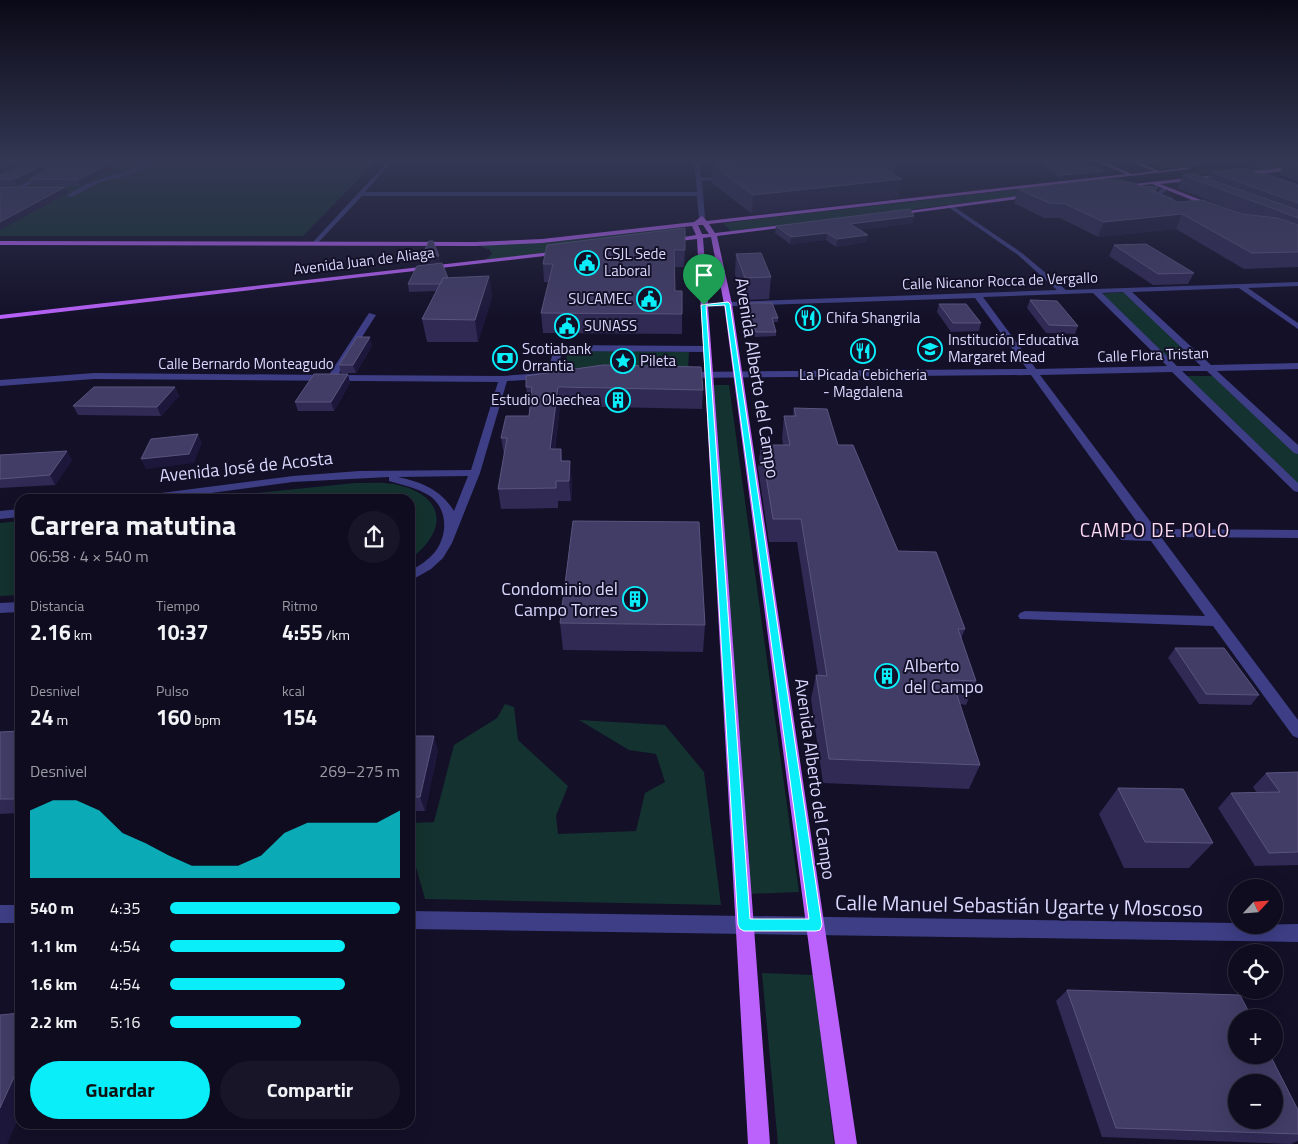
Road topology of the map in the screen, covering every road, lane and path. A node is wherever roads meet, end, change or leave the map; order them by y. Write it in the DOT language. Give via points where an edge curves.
graph roads {
  1 [pos="342,214"];
  2 [pos="702,214"];
  3 [pos="795,214"];
  4 [pos="962,214"];
  5 [pos="702,218"];
  6 [pos="738,221"];
  7 [pos="708,224"];
  8 [pos="695,225"];
  9 [pos="798,225"];
  10 [pos="751,231"];
  11 [pos="714,236"];
  12 [pos="700,237"];
  13 [pos="658,242"];
  14 [pos="0,243"];
  15 [pos="510,243"];
  16 [pos="314,244"];
  17 [pos="475,244"];
  18 [pos="569,252"];
  19 [pos="515,258"];
  20 [pos="484,261"];
  21 [pos="1298,284"];
  22 [pos="1239,285"];
  23 [pos="1125,290"];
  24 [pos="1064,292"];
  25 [pos="1096,292"];
  26 [pos="978,296"];
  27 [pos="728,304"];
  28 [pos="704,305"];
  29 [pos="372,315"];
  30 [pos="0,317"];
  31 [pos="1298,328"];
  32 [pos="707,350"];
  33 [pos="1298,366"];
  34 [pos="1207,367"];
  35 [pos="1174,368"];
  36 [pos="1035,372"];
  37 [pos="680,375"];
  38 [pos="708,375"];
  39 [pos="738,375"];
  40 [pos="332,378"];
  41 [pos="503,379"];
  42 [pos="0,383"];
  43 [pos="1298,451"];
  44 [pos="475,473"];
  45 [pos="359,474"];
  46 [pos="1298,489"];
  47 [pos="175,494"];
  48 [pos="15,514"];
  49 [pos="0,516"];
  50 [pos="1298,534"];
  51 [pos="1152,535"];
  52 [pos="1126,537"];
  53 [pos="446,543"];
  54 [pos="415,573"];
  55 [pos="15,607"];
  56 [pos="0,608"];
  57 [pos="1025,616"];
  58 [pos="1216,621"];
  59 [pos="1298,732"];
  60 [pos="0,914"];
  61 [pos="15,914"];
  62 [pos="415,920"];
  63 [pos="744,925"];
  64 [pos="816,925"];
  65 [pos="1298,933"];
  66 [pos="759,1144"];
  67 [pos="846,1144"];
  1 -- 16 [label="street"];
  2 -- 5 [label="street"];
  3 -- 6 [label="main road, Avenida Juan de Aliaga"];
  4 -- 24 [label="street" via="1020,254"];
  5 -- 7 [label="main road, Avenida Alberto del Campo"];
  5 -- 8 [label="main road"];
  6 -- 7 [label="main road, Avenida Juan de Aliaga"];
  6 -- 10 [label="main road" via="731,226"];
  7 -- 8 [label="main road, Avenida Juan de Aliaga"];
  7 -- 11 [label="main road, Avenida Alberto del Campo"];
  8 -- 12 [label="main road"];
  8 -- 15 [label="main road, Avenida Juan de Aliaga"];
  9 -- 10 [label="main road"];
  10 -- 11 [label="main road"];
  11 -- 12 [label="main road"];
  11 -- 27 [label="main road, Avenida Alberto del Campo"];
  12 -- 13 [label="main road"];
  12 -- 28 [label="main road"];
  14 -- 16 [label="main road, Avenida Juan de Aliaga"];
  15 -- 17 [label="main road, Avenida Juan de Aliaga"];
  15 -- 19 [label="main road" via="502,250"];
  16 -- 17 [label="main road, Avenida Juan de Aliaga"];
  17 -- 20 [label="main road" via="491,252"];
  18 -- 19 [label="main road, Avenida Juan de Aliaga"];
  19 -- 20 [label="main road, Avenida Juan de Aliaga"];
  20 -- 30 [label="main road, Avenida Juan de Aliaga"];
  21 -- 22 [label="street, Calle Nicanor Rocca de Vergallo"];
  22 -- 23 [label="street, Calle Nicanor Rocca de Vergallo"];
  22 -- 31 [label="street"];
  23 -- 25 [label="street, Calle Nicanor Rocca de Vergallo"];
  23 -- 34 [label="street"];
  24 -- 25 [label="street, Calle Nicanor Rocca de Vergallo"];
  24 -- 26 [label="street, Calle Nicanor Rocca de Vergallo"];
  25 -- 35 [label="street"];
  26 -- 27 [label="street, Calle Nicanor Rocca de Vergallo"];
  26 -- 36 [label="street"];
  27 -- 28 [label="street, Calle Nicanor Rocca de Vergallo"];
  27 -- 39 [label="main road, Avenida Alberto del Campo"];
  28 -- 32 [label="main road"];
  29 -- 40 [label="street"];
  32 -- 38 [label="main road"];
  32 -- 41 [label="street, Calle Bernardo Monteagudo" via="558,348 556,375"];
  33 -- 34 [label="street, Calle Flora Tristan"];
  34 -- 35 [label="street, Calle Flora Tristan"];
  34 -- 43 [label="street"];
  35 -- 36 [label="street, Calle Flora Tristan"];
  35 -- 46 [label="street"];
  36 -- 39 [label="street, Calle Flora Tristan"];
  36 -- 51 [label="street"];
  37 -- 38 [label="street"];
  38 -- 39 [label="street, Calle Flora Tristan"];
  38 -- 63 [label="main road"];
  39 -- 64 [label="main road, Avenida Alberto del Campo"];
  40 -- 41 [label="street, Calle Bernardo Monteagudo"];
  40 -- 42 [label="street, Calle Bernardo Monteagudo" via="94,376"];
  41 -- 44 [label="street"];
  44 -- 45 [label="street, Avenida José de Acosta"];
  44 -- 53 [label="street"];
  45 -- 47 [label="street, Avenida José de Acosta"];
  45 -- 53 [label="street, Avenida José de Acosta" via="414,484 436,493 448,509 450,530"];
  48 -- 49 [label="street"];
  50 -- 51 [label="street"];
  51 -- 52 [label="street"];
  51 -- 58 [label="street"];
  53 -- 54 [label="street" via="439,556"];
  55 -- 56 [label="street"];
  57 -- 58 [label="street"];
  58 -- 59 [label="street"];
  60 -- 61 [label="street"];
  62 -- 63 [label="street, Calle Manuel Sebastián Ugarte y Moscoso"];
  63 -- 64 [label="street, Calle Manuel Sebastián Ugarte y Moscoso"];
  63 -- 66 [label="main road"];
  64 -- 65 [label="street, Calle Manuel Sebastián Ugarte y Moscoso"];
  64 -- 67 [label="main road, Avenida Alberto del Campo"];
}
